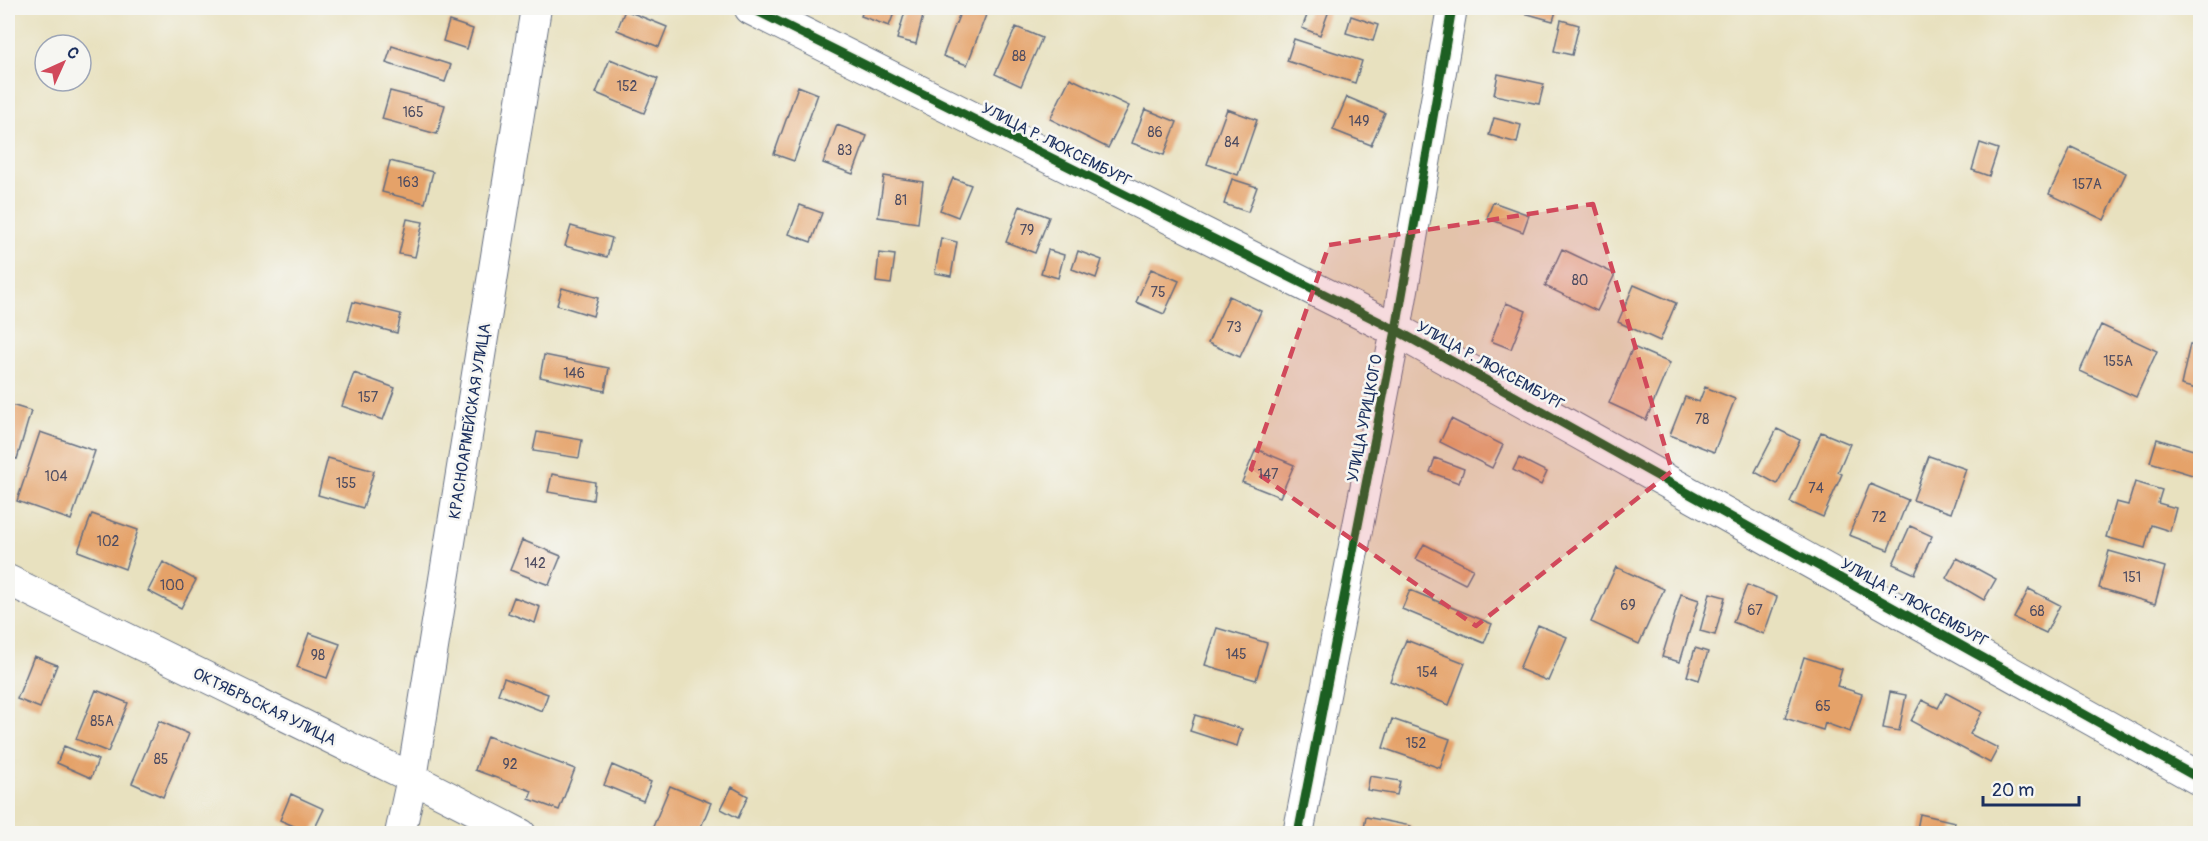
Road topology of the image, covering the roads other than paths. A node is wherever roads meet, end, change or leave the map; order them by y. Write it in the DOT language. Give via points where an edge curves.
graph roads {
  1 [pos="536,8"];
  2 [pos="751,8"];
  3 [pos="1452,8"];
  4 [pos="1396,330"];
  5 [pos="8,580"];
  6 [pos="412,778"];
  7 [pos="2200,778"];
  8 [pos="399,834"];
  9 [pos="521,834"];
  10 [pos="1298,834"];
  1 -- 6 [label="street, КРАСНОАРМЕЙСКАЯ УЛИЦА"];
  2 -- 4 [label="street, УЛИЦА Р. ЛЮКСЕМБУРГ"];
  3 -- 4 [label="street, УЛИЦА УРИЦКОГО"];
  4 -- 7 [label="street, УЛИЦА Р. ЛЮКСЕМБУРГ"];
  4 -- 10 [label="street, УЛИЦА УРИЦКОГО"];
  5 -- 6 [label="street, ОКТЯБРЬСКАЯ УЛИЦА"];
  6 -- 8 [label="street, КРАСНОАРМЕЙСКАЯ УЛИЦА"];
  6 -- 9 [label="street, ОКТЯБРЬСКАЯ УЛИЦА"];
}
